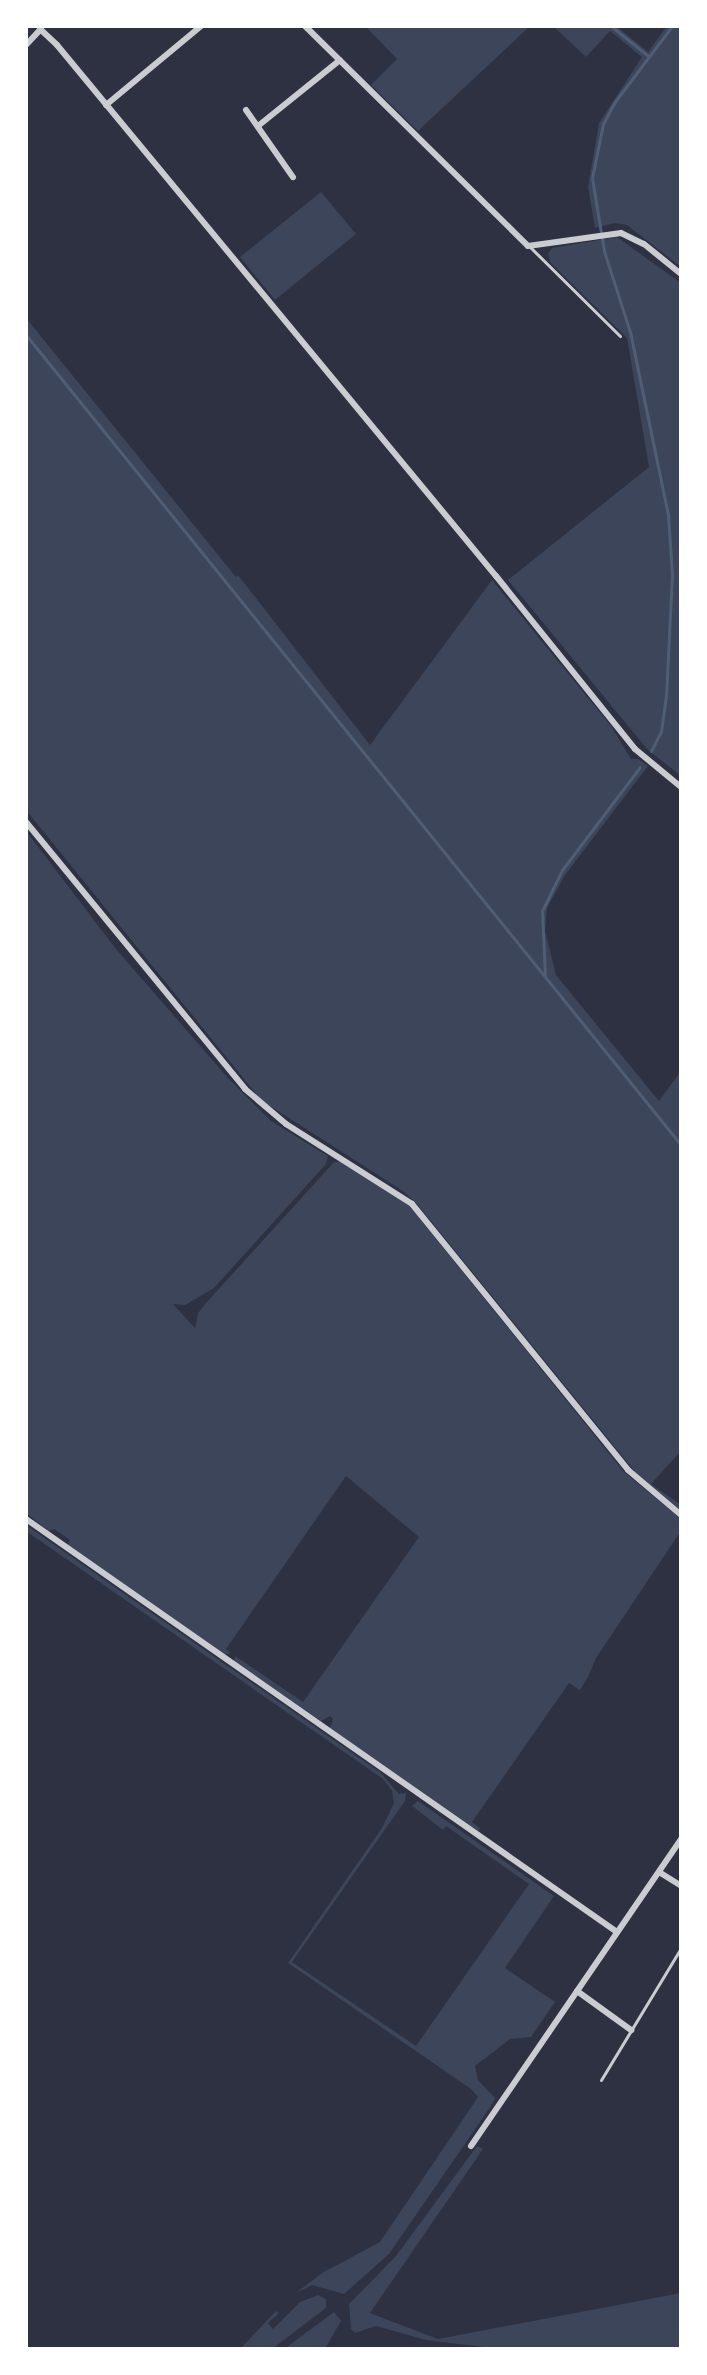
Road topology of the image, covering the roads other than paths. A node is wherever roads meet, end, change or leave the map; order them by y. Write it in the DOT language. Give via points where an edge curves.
graph roads {
  1 [pos="305,26"];
  2 [pos="42,28"];
  3 [pos="199,28"];
  4 [pos="26,45"];
  5 [pos="340,60"];
  6 [pos="106,105"];
  7 [pos="246,110"];
  8 [pos="258,126"];
  9 [pos="293,177"];
  10 [pos="528,246"];
  11 [pos="681,274"];
  12 [pos="620,336"];
  13 [pos="681,787"];
  14 [pos="26,822"];
  15 [pos="681,1515"];
  16 [pos="26,1519"];
  17 [pos="681,1839"];
  18 [pos="659,1872"];
  19 [pos="681,1886"];
  20 [pos="617,1932"];
  21 [pos="681,1948"];
  22 [pos="577,1991"];
  23 [pos="631,2030"];
  24 [pos="601,2080"];
  25 [pos="471,2146"];
  1 -- 5 [label="street"];
  2 -- 4 [label="street"];
  2 -- 6 [label="street"];
  3 -- 6 [label="street"];
  5 -- 8 [label="street"];
  5 -- 10 [label="street"];
  6 -- 13 [label="street" via="635,749"];
  7 -- 8 [label="street"];
  8 -- 9 [label="street"];
  10 -- 11 [label="street" via="621,233"];
  10 -- 12 [label="lane"];
  14 -- 15 [label="street" via="245,1089 286,1124 412,1204 628,1470"];
  16 -- 20 [label="street"];
  17 -- 18 [label="street"];
  18 -- 19 [label="street"];
  18 -- 20 [label="street"];
  20 -- 22 [label="street"];
  21 -- 23 [label="lane"];
  22 -- 23 [label="street"];
  22 -- 25 [label="street"];
  23 -- 24 [label="lane"];
}
